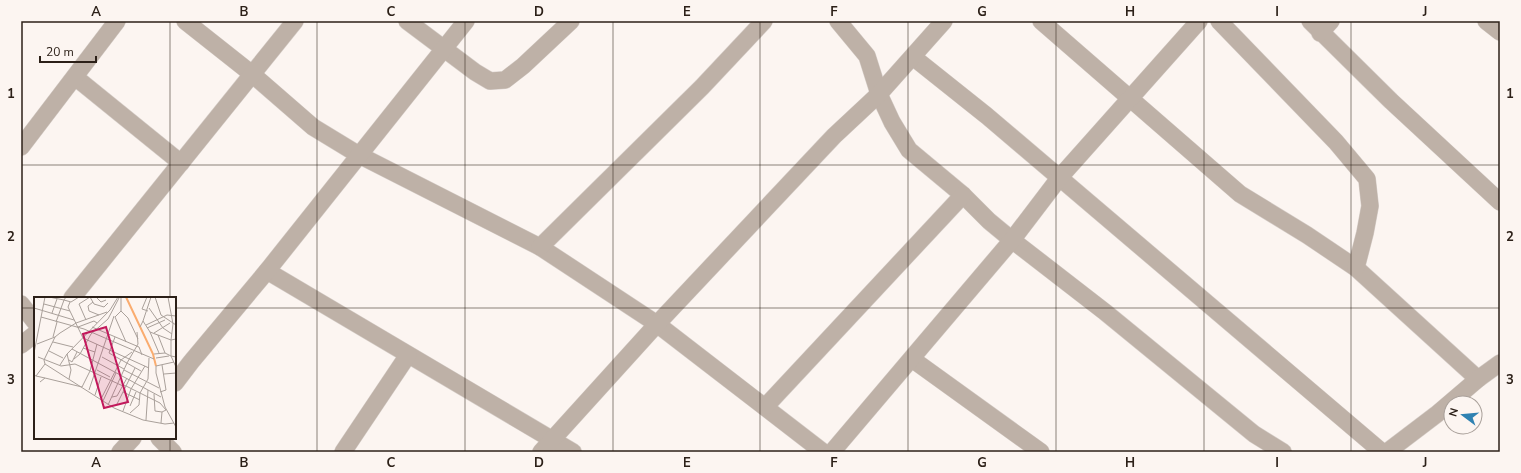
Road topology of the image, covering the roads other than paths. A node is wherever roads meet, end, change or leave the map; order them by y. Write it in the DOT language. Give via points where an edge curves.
graph roads {
  1 [pos="117,21"];
  2 [pos="185,21"];
  3 [pos="295,21"];
  4 [pos="407,21"];
  5 [pos="466,21"];
  6 [pos="571,21"];
  7 [pos="764,21"];
  8 [pos="838,21"];
  9 [pos="944,21"];
  10 [pos="1041,21"];
  11 [pos="1199,21"];
  12 [pos="1219,21"];
  13 [pos="1486,21"];
  14 [pos="1320,25"];
  15 [pos="1500,32"];
  16 [pos="444,50"];
  17 [pos="913,57"];
  18 [pos="252,74"];
  19 [pos="76,77"];
  20 [pos="879,94"];
  21 [pos="1131,99"];
  22 [pos="21,147"];
  23 [pos="359,154"];
  24 [pos="181,163"];
  25 [pos="1060,177"];
  26 [pos="963,195"];
  27 [pos="1500,202"];
  28 [pos="1012,240"];
  29 [pos="540,247"];
  30 [pos="1356,268"];
  31 [pos="267,271"];
  32 [pos="73,297"];
  33 [pos="21,304"];
  34 [pos="34,321"];
  35 [pos="657,324"];
  36 [pos="34,335"];
  37 [pos="21,345"];
  38 [pos="408,355"];
  39 [pos="912,359"];
  40 [pos="1500,363"];
  41 [pos="1478,379"];
  42 [pos="176,382"];
  43 [pos="764,407"];
  44 [pos="131,439"];
  45 [pos="159,439"];
  46 [pos="547,446"];
  47 [pos="120,452"];
  48 [pos="173,452"];
  49 [pos="343,452"];
  50 [pos="573,452"];
  51 [pos="823,452"];
  52 [pos="832,452"];
  53 [pos="1041,452"];
  54 [pos="1284,452"];
  55 [pos="1382,452"];
  56 [pos="1387,452"];
  1 -- 19 [label="street"];
  2 -- 18 [label="street"];
  3 -- 18 [label="street"];
  4 -- 16 [label="street"];
  5 -- 16 [label="street"];
  6 -- 16 [label="street" via="524,66 505,80 490,81"];
  7 -- 29 [label="street" via="702,87"];
  8 -- 20 [label="street" via="868,56"];
  9 -- 17 [label="street"];
  10 -- 21 [label="street"];
  11 -- 21 [label="street"];
  12 -- 30 [label="street" via="1336,142 1367,179 1370,206"];
  13 -- 15 [label="street"];
  14 -- 27 [label="street" via="1397,106"];
  16 -- 23 [label="street"];
  17 -- 20 [label="street"];
  17 -- 25 [label="street"];
  18 -- 23 [label="street" via="313,127"];
  18 -- 24 [label="street"];
  19 -- 22 [label="street"];
  19 -- 24 [label="street"];
  20 -- 26 [label="street" via="909,150"];
  20 -- 35 [label="street" via="834,136"];
  21 -- 25 [label="street"];
  21 -- 30 [label="street" via="1240,194"];
  23 -- 29 [label="street"];
  23 -- 31 [label="street"];
  24 -- 32 [label="street"];
  25 -- 28 [label="street"];
  25 -- 55 [label="street"];
  26 -- 28 [label="street"];
  26 -- 43 [label="street"];
  28 -- 39 [label="street"];
  28 -- 54 [label="street" via="1254,434"];
  29 -- 35 [label="street"];
  30 -- 41 [label="street"];
  31 -- 38 [label="street"];
  31 -- 42 [label="street"];
  33 -- 34 [label="street"];
  35 -- 43 [label="street"];
  35 -- 46 [label="street"];
  36 -- 37 [label="street"];
  38 -- 46 [label="street"];
  38 -- 49 [label="street"];
  39 -- 52 [label="street"];
  39 -- 53 [label="street"];
  40 -- 41 [label="street"];
  41 -- 56 [label="street"];
  43 -- 51 [label="street"];
  44 -- 47 [label="street"];
  45 -- 48 [label="street"];
  46 -- 50 [label="street"];
}
